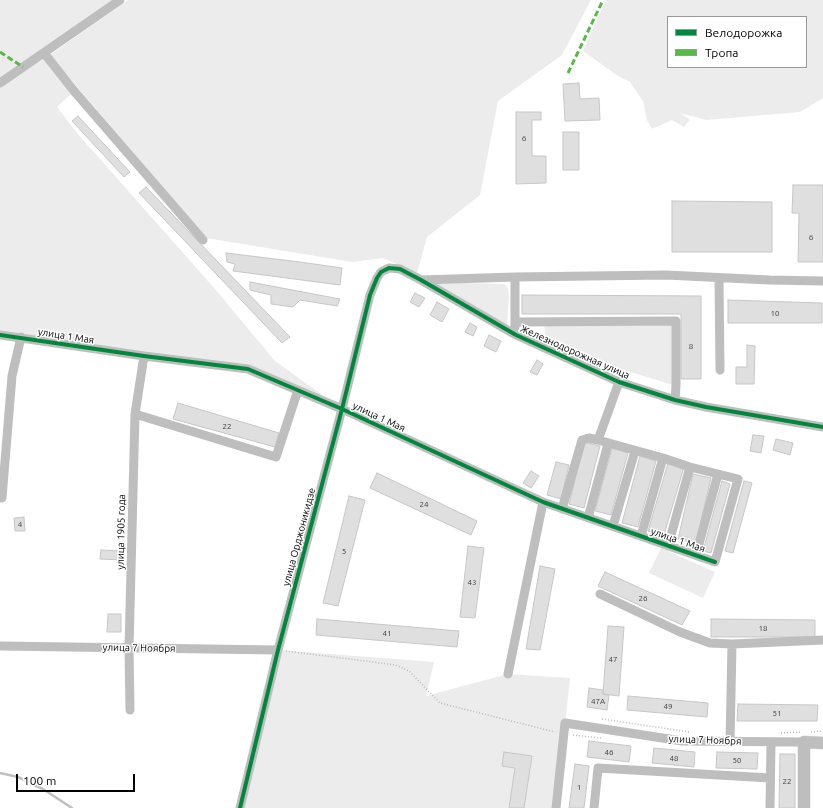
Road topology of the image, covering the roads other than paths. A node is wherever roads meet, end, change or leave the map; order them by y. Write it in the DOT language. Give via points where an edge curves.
graph roads {
  1 [pos="120,0"];
  2 [pos="44,53"];
  3 [pos="0,83"];
  4 [pos="203,240"];
  5 [pos="381,272"];
  6 [pos="515,276"];
  7 [pos="719,278"];
  8 [pos="421,280"];
  9 [pos="823,281"];
  10 [pos="514,322"];
  11 [pos="0,335"];
  12 [pos="516,335"];
  13 [pos="21,337"];
  14 [pos="144,356"];
  15 [pos="720,370"];
  16 [pos="619,382"];
  17 [pos="298,390"];
  18 [pos="675,400"];
  19 [pos="342,409"];
  20 [pos="135,414"];
  21 [pos="823,427"];
  22 [pos="598,440"];
  23 [pos="608,444"];
  24 [pos="635,450"];
  25 [pos="663,458"];
  26 [pos="690,467"];
  27 [pos="718,474"];
  28 [pos="0,498"];
  29 [pos="543,502"];
  30 [pos="562,509"];
  31 [pos="588,518"];
  32 [pos="613,526"];
  33 [pos="642,536"];
  34 [pos="668,546"];
  35 [pos="696,555"];
  36 [pos="600,594"];
  37 [pos="823,640"];
  38 [pos="732,644"];
  39 [pos="0,646"];
  40 [pos="129,648"];
  41 [pos="278,650"];
  42 [pos="508,674"];
  43 [pos="130,710"];
  44 [pos="730,742"];
  45 [pos="771,742"];
  46 [pos="804,742"];
  47 [pos="823,743"];
  48 [pos="770,778"];
  49 [pos="240,808"];
  50 [pos="556,808"];
  51 [pos="594,808"];
  52 [pos="770,808"];
  53 [pos="804,808"];
  1 -- 2 [label="street"];
  2 -- 3 [label="street"];
  2 -- 4 [label="street"];
  5 -- 8 [label="street, Железнодорожная улица" via="389,268 400,269"];
  5 -- 19 [label="street, улица Орджоникидзе" via="370,295"];
  6 -- 7 [label="street" via="666,275"];
  6 -- 8 [label="street"];
  6 -- 10 [label="street"];
  7 -- 9 [label="street"];
  7 -- 15 [label="street"];
  8 -- 12 [label="street, Железнодорожная улица"];
  10 -- 12 [label="street"];
  10 -- 18 [label="street" via="676,322"];
  11 -- 13 [label="street, улица 1 Мая"];
  12 -- 16 [label="street, Железнодорожная улица"];
  13 -- 14 [label="street, улица 1 Мая"];
  13 -- 28 [label="street" via="12,376"];
  14 -- 17 [label="street, улица 1 Мая" via="248,369"];
  14 -- 20 [label="street, улица 1905 года"];
  16 -- 18 [label="street, Железнодорожная улица"];
  16 -- 22 [label="street"];
  17 -- 19 [label="street, улица 1 Мая"];
  17 -- 20 [label="street" via="276,457"];
  18 -- 21 [label="street, Железнодорожная улица"];
  19 -- 29 [label="street, улица 1 Мая"];
  19 -- 41 [label="street, улица Орджоникидзе"];
  20 -- 40 [label="street, улица 1905 года"];
  22 -- 23 [label="street"];
  22 -- 30 [label="street" via="582,440"];
  23 -- 24 [label="street"];
  23 -- 31 [label="street"];
  24 -- 25 [label="street"];
  24 -- 32 [label="street"];
  25 -- 26 [label="street"];
  25 -- 33 [label="street"];
  26 -- 27 [label="street"];
  26 -- 34 [label="street"];
  27 -- 35 [label="street"];
  27 -- 35 [label="street, улица 1 Мая" via="738,479 715,562"];
  29 -- 30 [label="street, улица 1 Мая"];
  29 -- 42 [label="street"];
  30 -- 31 [label="street, улица 1 Мая"];
  31 -- 32 [label="street, улица 1 Мая"];
  32 -- 33 [label="street, улица 1 Мая"];
  33 -- 34 [label="street, улица 1 Мая"];
  34 -- 35 [label="street, улица 1 Мая"];
  36 -- 38 [label="street" via="680,632 710,643"];
  37 -- 38 [label="street"];
  38 -- 44 [label="street"];
  39 -- 40 [label="street, улица 7 Ноября"];
  40 -- 41 [label="street, улица 7 Ноября"];
  40 -- 43 [label="street, улица 1905 года"];
  41 -- 49 [label="street, улица Орджоникидзе"];
  44 -- 45 [label="street, улица 7 Ноября"];
  44 -- 50 [label="street, улица 7 Ноября" via="682,741 565,723"];
  45 -- 46 [label="street, улица 7 Ноября"];
  45 -- 48 [label="street"];
  46 -- 47 [label="main road, улица 7 Ноября"];
  46 -- 53 [label="main road"];
  48 -- 51 [label="street" via="598,768"];
  48 -- 52 [label="street"];
}
